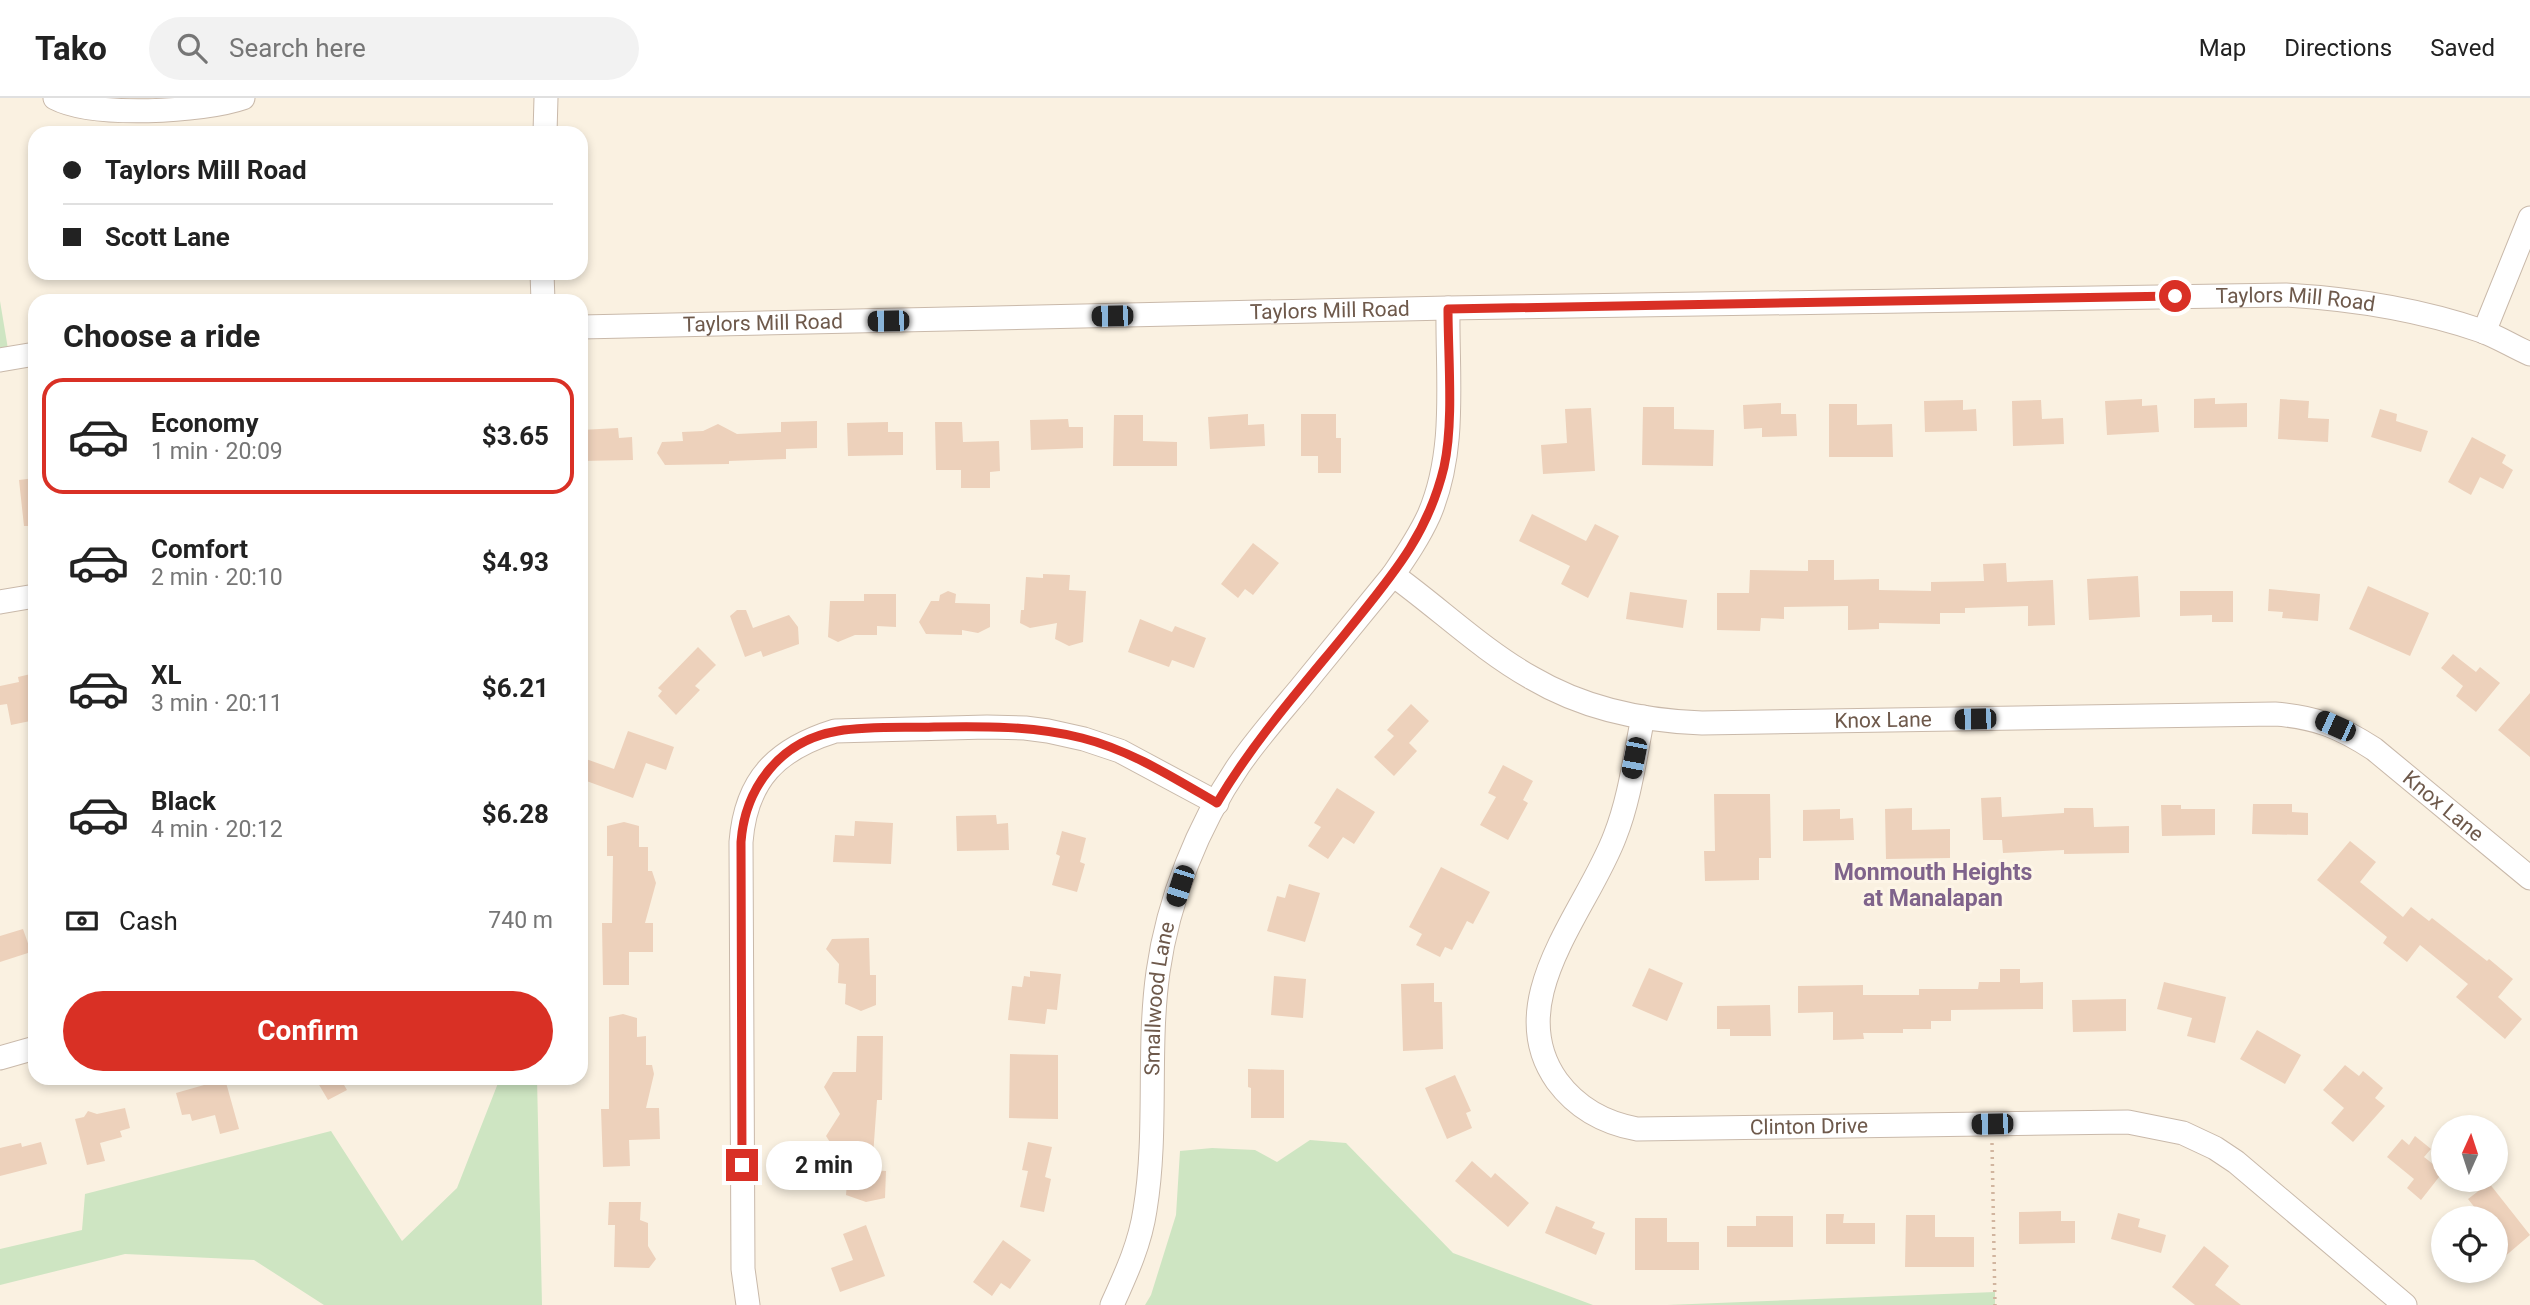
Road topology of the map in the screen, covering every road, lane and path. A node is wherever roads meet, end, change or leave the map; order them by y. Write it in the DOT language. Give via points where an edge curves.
graph roads {
  1 [pos="55,98"];
  2 [pos="243,98"];
  3 [pos="546,98"];
  4 [pos="545,126"];
  5 [pos="2530,218"];
  6 [pos="1448,309"];
  7 [pos="588,327"];
  8 [pos="2484,331"];
  9 [pos="28,355"];
  10 [pos="2530,355"];
  11 [pos="0,360"];
  12 [pos="1393,575"];
  13 [pos="28,597"];
  14 [pos="0,602"];
  15 [pos="1643,717"];
  16 [pos="1217,803"];
  17 [pos="2530,878"];
  18 [pos="28,1050"];
  19 [pos="0,1058"];
  20 [pos="1992,1124"];
  21 [pos="748,1305"];
  22 [pos="1112,1305"];
  23 [pos="1995,1305"];
  24 [pos="2406,1305"];
  1 -- 2 [label="street" via="100,111 212,107"];
  3 -- 4 [label="street"];
  5 -- 8 [label="street"];
  6 -- 7 [label="street, Taylors Mill Road"];
  6 -- 8 [label="street, Taylors Mill Road" via="2286,295 2368,302"];
  6 -- 12 [label="street, Smallwood Lane" via="1444,465 1429,516"];
  8 -- 10 [label="street, Taylors Mill Road"];
  9 -- 11 [label="street"];
  12 -- 15 [label="street, Knox Lane" via="1530,678 1608,710"];
  12 -- 16 [label="street, Smallwood Lane" via="1262,734"];
  13 -- 14 [label="street"];
  15 -- 17 [label="street, Knox Lane" via="1702,723 2295,715 2322,720 2374,749"];
  15 -- 20 [label="street, Clinton Drive" via="1616,834 1544,979 1539,1000 1541,1047 1568,1095 1597,1116 1637,1129"];
  16 -- 21 [label="street" via="1120,751 1084,738 1025,727 835,731 799,745 771,766 748,804 741,842 743,1269"];
  16 -- 22 [label="street, Smallwood Lane" via="1187,865 1161,955 1152,1019 1151,1158 1145,1212 1130,1265"];
  18 -- 19 [label="street"];
  20 -- 23 [label="path"];
  20 -- 24 [label="street, Clinton Drive" via="2129,1122 2199,1140 2236,1162"];
}
